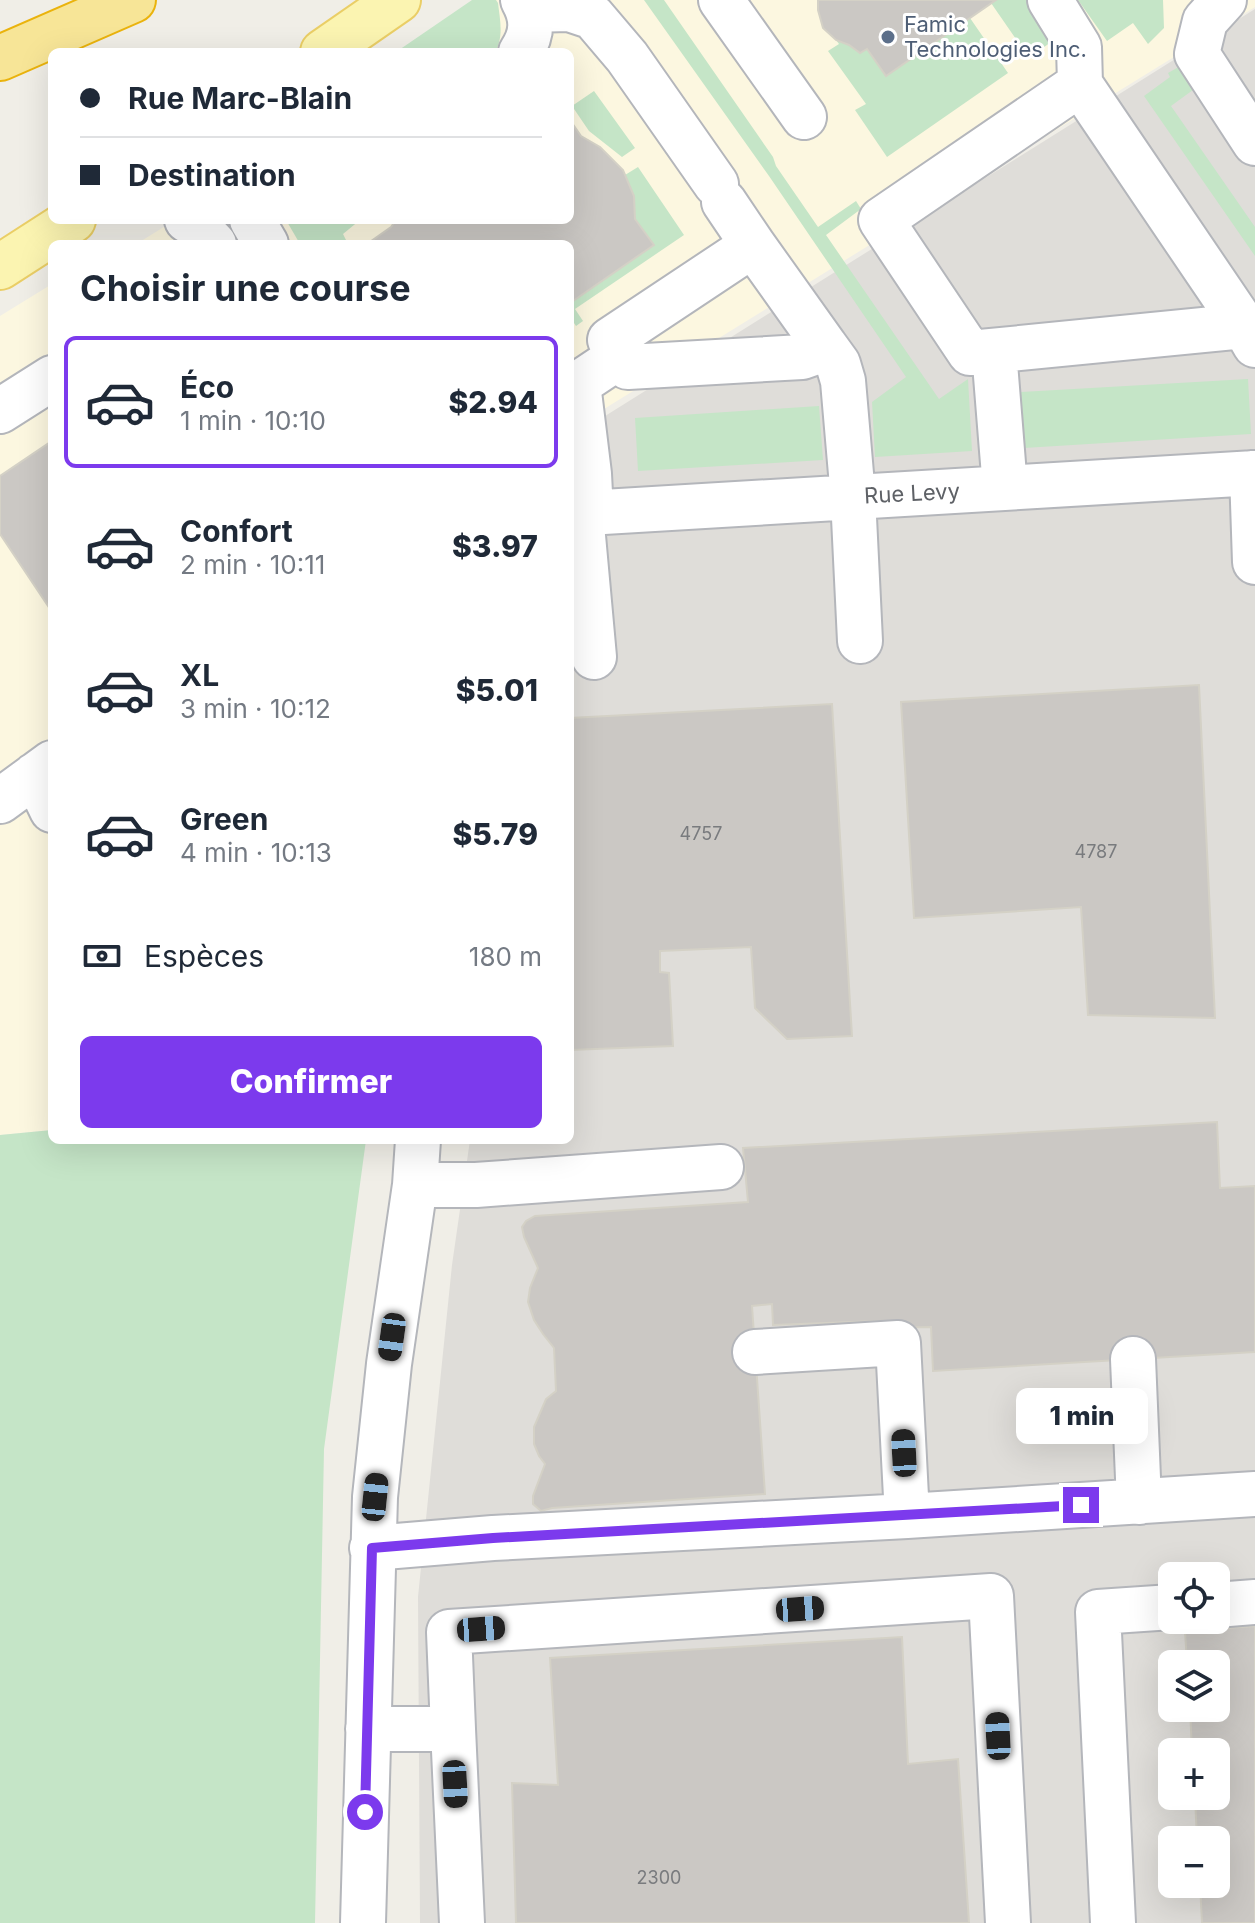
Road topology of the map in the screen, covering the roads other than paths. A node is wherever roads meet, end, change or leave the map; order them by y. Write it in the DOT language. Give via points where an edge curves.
graph roads {
  1 [pos="133,0"];
  2 [pos="398,0"];
  3 [pos="721,0"];
  4 [pos="1050,0"];
  5 [pos="1224,0"];
  6 [pos="524,21"];
  7 [pos="329,48"];
  8 [pos="0,58"];
  9 [pos="1080,84"];
  10 [pos="804,117"];
  11 [pos="1255,143"];
  12 [pos="194,224"];
  13 [pos="210,240"];
  14 [pos="48,243"];
  15 [pos="753,245"];
  16 [pos="0,267"];
  17 [pos="1250,336"];
  18 [pos="825,346"];
  19 [pos="994,351"];
  20 [pos="620,356"];
  21 [pos="48,381"];
  22 [pos="0,411"];
  23 [pos="576,418"];
  24 [pos="1253,473"];
  25 [pos="1005,488"];
  26 [pos="853,497"];
  27 [pos="581,514"];
  28 [pos="1255,562"];
  29 [pos="860,641"];
  30 [pos="594,657"];
  31 [pos="46,783"];
  32 [pos="0,801"];
  33 [pos="418,1144"];
  34 [pos="721,1167"];
  35 [pos="415,1185"];
  36 [pos="755,1352"];
  37 [pos="1133,1359"];
  38 [pos="1255,1494"];
  39 [pos="1139,1502"];
  40 [pos="907,1516"];
  41 [pos="372,1548"];
  42 [pos="1255,1602"];
  43 [pos="1230,1604"];
  44 [pos="1158,1608"];
  45 [pos="368,1729"];
  46 [pos="453,1729"];
  47 [pos="363,1923"];
  48 [pos="462,1923"];
  49 [pos="1008,1923"];
  50 [pos="1113,1923"];
  1 -- 8 [label="highway"];
  2 -- 7 [label="main road"];
  3 -- 10 [label="street"];
  4 -- 9 [label="street" via="1079,47"];
  5 -- 11 [label="street" via="1205,21 1197,54"];
  6 -- 15 [label="street" via="569,9 593,17 627,57"];
  9 -- 17 [label="street"];
  9 -- 19 [label="street" via="881,220 970,353"];
  12 -- 13 [label="street"];
  14 -- 16 [label="main road"];
  15 -- 18 [label="street"];
  15 -- 20 [label="street" via="610,340"];
  17 -- 19 [label="street"];
  18 -- 20 [label="street" via="802,357 628,367"];
  18 -- 26 [label="street" via="843,381"];
  19 -- 25 [label="street"];
  20 -- 23 [label="street" via="578,384"];
  21 -- 22 [label="street"];
  23 -- 27 [label="street"];
  24 -- 25 [label="street, Rue Levy"];
  24 -- 28 [label="street"];
  25 -- 26 [label="street, Rue Levy"];
  26 -- 27 [label="street, Rue Levy"];
  26 -- 29 [label="street"];
  27 -- 30 [label="street"];
  31 -- 32 [label="street"];
  33 -- 35 [label="street"];
  34 -- 35 [label="street"];
  35 -- 41 [label="street" via="389,1364"];
  36 -- 40 [label="street" via="898,1343"];
  37 -- 39 [label="street"];
  38 -- 39 [label="street"];
  39 -- 40 [label="street"];
  40 -- 41 [label="street"];
  41 -- 45 [label="street"];
  42 -- 43 [label="street"];
  44 -- 50 [label="street" via="1098,1612"];
  45 -- 46 [label="street"];
  45 -- 47 [label="street"];
  46 -- 48 [label="street"];
  46 -- 49 [label="street" via="449,1632 991,1596"];
}
